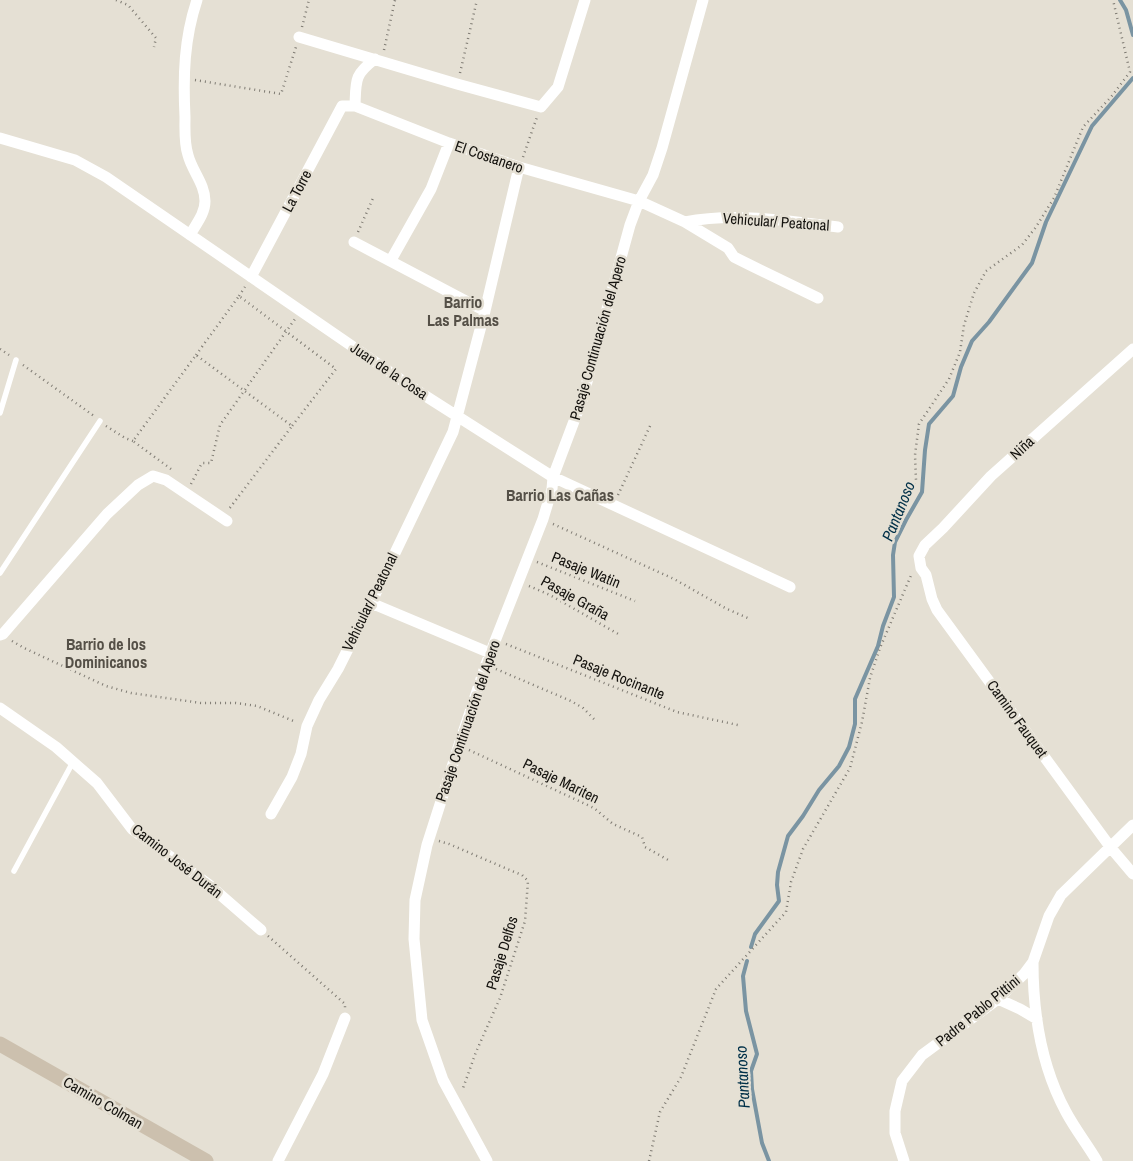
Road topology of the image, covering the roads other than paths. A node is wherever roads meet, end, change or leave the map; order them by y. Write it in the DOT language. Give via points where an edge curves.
graph roads {
  1 [pos="198,0"];
  2 [pos="585,0"];
  3 [pos="703,0"];
  4 [pos="299,37"];
  5 [pos="340,49"];
  6 [pos="378,60"];
  7 [pos="360,71"];
  8 [pos="342,106"];
  9 [pos="355,106"];
  10 [pos="0,138"];
  11 [pos="449,143"];
  12 [pos="519,168"];
  13 [pos="639,201"];
  14 [pos="685,222"];
  15 [pos="838,227"];
  16 [pos="190,235"];
  17 [pos="354,242"];
  18 [pos="391,260"];
  19 [pos="251,277"];
  20 [pos="818,298"];
  21 [pos="485,311"];
  22 [pos="1133,349"];
  23 [pos="16,360"];
  24 [pos="0,412"];
  25 [pos="458,416"];
  26 [pos="100,421"];
  27 [pos="553,477"];
  28 [pos="227,516"];
  29 [pos="920,556"];
  30 [pos="0,573"];
  31 [pos="790,587"];
  32 [pos="371,603"];
  33 [pos="1,635"];
  34 [pos="488,659"];
  35 [pos="0,708"];
  36 [pos="73,762"];
  37 [pos="271,814"];
  38 [pos="1133,825"];
  39 [pos="1111,848"];
  40 [pos="14,872"];
  41 [pos="1133,874"];
  42 [pos="262,930"];
  43 [pos="1033,962"];
  44 [pos="998,999"];
  45 [pos="345,1018"];
  46 [pos="1037,1019"];
  47 [pos="0,1044"];
  48 [pos="206,1161"];
  49 [pos="278,1161"];
  50 [pos="487,1161"];
  51 [pos="904,1161"];
  52 [pos="1097,1161"];
  1 -- 16 [label="street" via="188,32 183,78 187,154 205,197 202,214"];
  2 -- 6 [label="street" via="558,87 541,107"];
  3 -- 13 [label="street, Pasaje Continuación del Apero" via="662,148"];
  4 -- 5 [label="street"];
  5 -- 6 [label="street"];
  5 -- 7 [label="street"];
  6 -- 7 [label="street"];
  7 -- 9 [label="street"];
  8 -- 9 [label="street, El Costanero"];
  8 -- 19 [label="street, La Torre"];
  9 -- 11 [label="street, El Costanero"];
  10 -- 16 [label="street, Juan de la Cosa" via="74,160 106,177"];
  11 -- 12 [label="street, El Costanero"];
  11 -- 18 [label="street" via="431,189"];
  12 -- 13 [label="street, El Costanero"];
  12 -- 21 [label="street, Vehicular/ Peatonal"];
  13 -- 14 [label="street, Vehicular/ Peatonal"];
  13 -- 27 [label="street, Pasaje Continuación del Apero" via="582,400"];
  14 -- 15 [label="street, Vehicular/ Peatonal" via="706,218 753,218"];
  14 -- 20 [label="street, Vehicular/ Peatonal" via="728,248 734,257"];
  16 -- 19 [label="street, Juan de la Cosa"];
  17 -- 18 [label="street"];
  18 -- 21 [label="street"];
  19 -- 25 [label="street, Juan de la Cosa"];
  21 -- 25 [label="street, Vehicular/ Peatonal"];
  22 -- 29 [label="street, Niña" via="991,476 925,544"];
  23 -- 24 [label="lane"];
  25 -- 27 [label="street, Juan de la Cosa"];
  25 -- 32 [label="street, Vehicular/ Peatonal"];
  26 -- 30 [label="lane"];
  27 -- 31 [label="street, Juan de la Cosa"];
  27 -- 34 [label="street, Pasaje Continuación del Apero" via="542,519"];
  28 -- 33 [label="street" via="166,480 153,476 138,485 107,514"];
  29 -- 39 [label="street, Camino Fauquet" via="921,568 937,610"];
  32 -- 34 [label="street"];
  32 -- 37 [label="street, Vehicular/ Peatonal" via="319,700 307,726 292,777"];
  34 -- 50 [label="street, Pasaje Continuación del Apero" via="427,845 415,900 414,932 422,1020 437,1066"];
  35 -- 36 [label="street, Camino José Durán"];
  36 -- 40 [label="lane"];
  36 -- 42 [label="street, Camino José Durán" via="97,783 132,829 208,884"];
  38 -- 39 [label="street, Padre Pablo Pittini"];
  39 -- 41 [label="street, Camino Fauquet"];
  39 -- 43 [label="street, Padre Pablo Pittini" via="1061,895 1049,916"];
  43 -- 44 [label="street, Padre Pablo Pittini"];
  43 -- 46 [label="street"];
  44 -- 46 [label="street"];
  44 -- 51 [label="street, Padre Pablo Pittini" via="922,1055 902,1081 894,1133"];
  45 -- 49 [label="street" via="323,1074"];
  46 -- 52 [label="street" via="1055,1087 1066,1112"];
  47 -- 48 [label="street, Camino Colman"];
}
